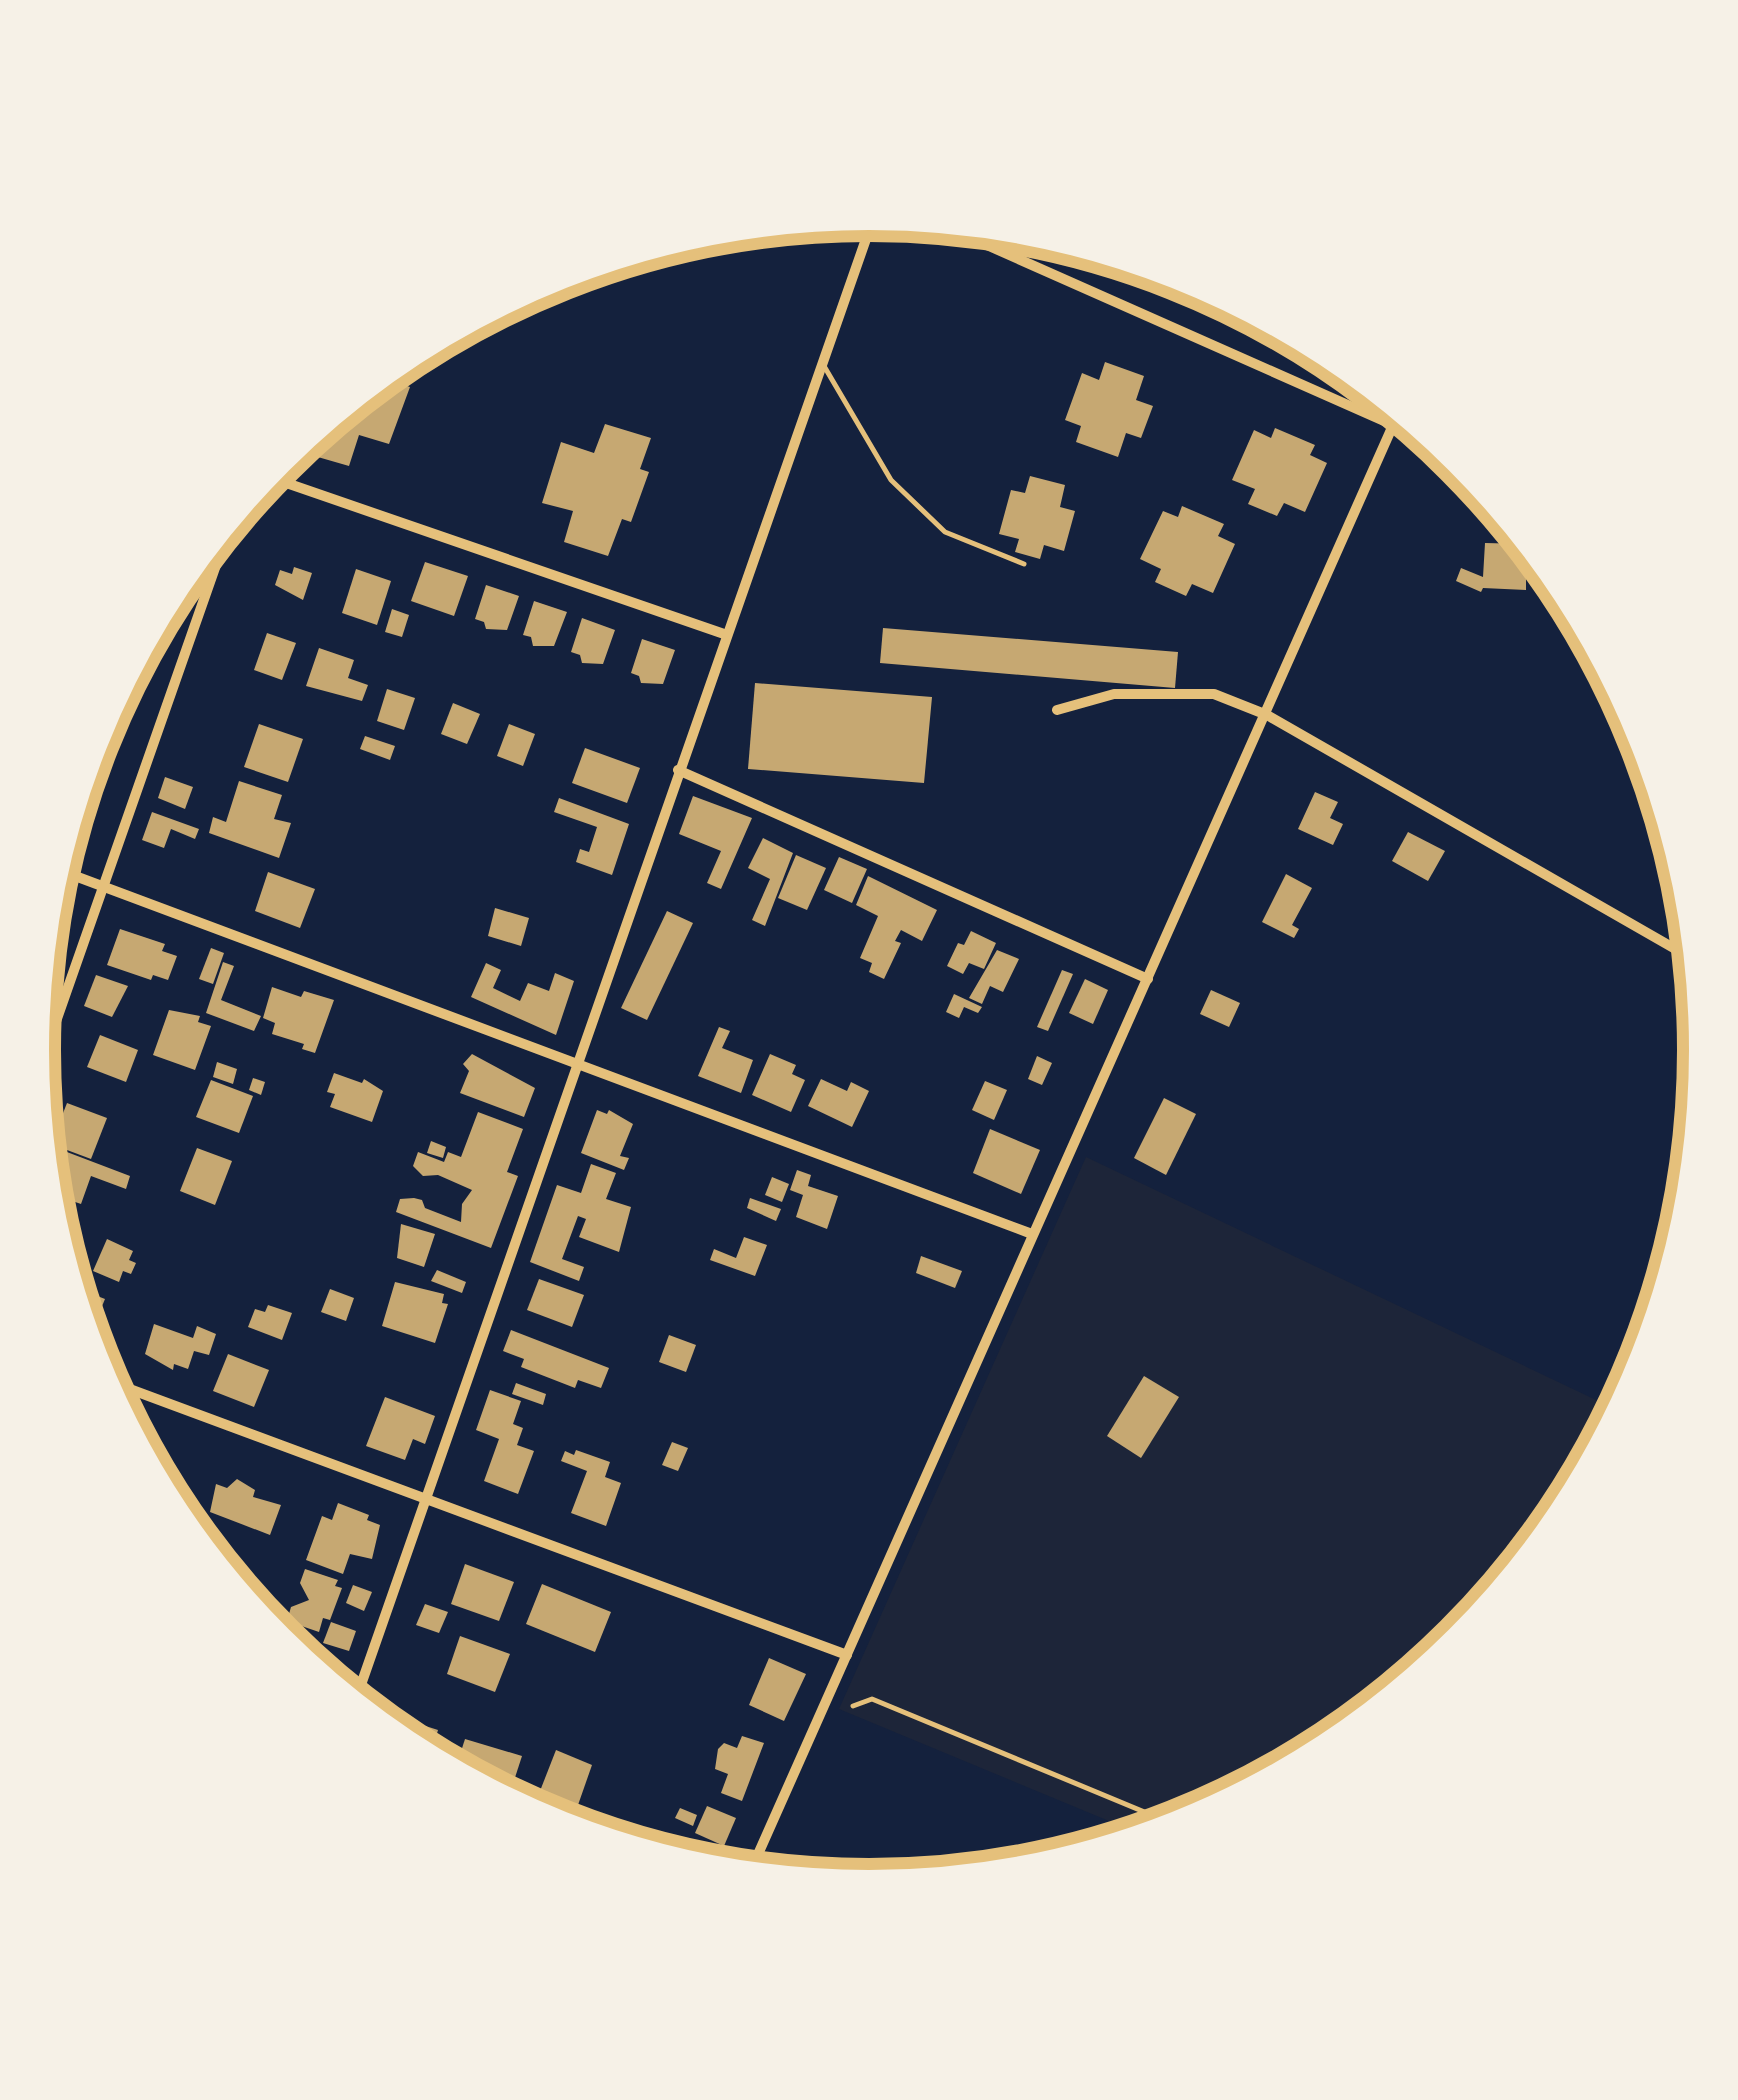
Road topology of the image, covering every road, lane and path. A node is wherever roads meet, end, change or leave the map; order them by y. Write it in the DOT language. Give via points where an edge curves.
graph roads {
  1 [pos="867,236"];
  2 [pos="989,245"];
  3 [pos="822,364"];
  4 [pos="1373,410"];
  5 [pos="1392,427"];
  6 [pos="285,483"];
  7 [pos="217,563"];
  8 [pos="1024,564"];
  9 [pos="726,635"];
  10 [pos="1057,710"];
  11 [pos="1267,715"];
  12 [pos="678,770"];
  13 [pos="74,876"];
  14 [pos="103,888"];
  15 [pos="1676,949"];
  16 [pos="1148,980"];
  17 [pos="56,1024"];
  18 [pos="578,1063"];
  19 [pos="1032,1234"];
  20 [pos="129,1389"];
  21 [pos="426,1499"];
  22 [pos="846,1655"];
  23 [pos="361,1686"];
  24 [pos="853,1706"];
  25 [pos="1149,1814"];
  26 [pos="757,1856"];
  1 -- 3 [label="street"];
  2 -- 4 [label="street"];
  3 -- 8 [label="lane" via="891,480 945,532"];
  3 -- 9 [label="street"];
  5 -- 11 [label="street"];
  6 -- 9 [label="street"];
  7 -- 14 [label="street"];
  9 -- 12 [label="street"];
  10 -- 11 [label="street" via="1114,694 1214,694"];
  11 -- 15 [label="street"];
  11 -- 16 [label="street"];
  12 -- 16 [label="street"];
  12 -- 18 [label="street"];
  13 -- 14 [label="street"];
  14 -- 17 [label="street"];
  14 -- 18 [label="street"];
  16 -- 19 [label="street"];
  18 -- 19 [label="street"];
  18 -- 21 [label="street"];
  19 -- 22 [label="street"];
  20 -- 21 [label="street"];
  21 -- 22 [label="street"];
  21 -- 23 [label="street"];
  22 -- 26 [label="street"];
  24 -- 25 [label="path" via="872,1699"];
}
